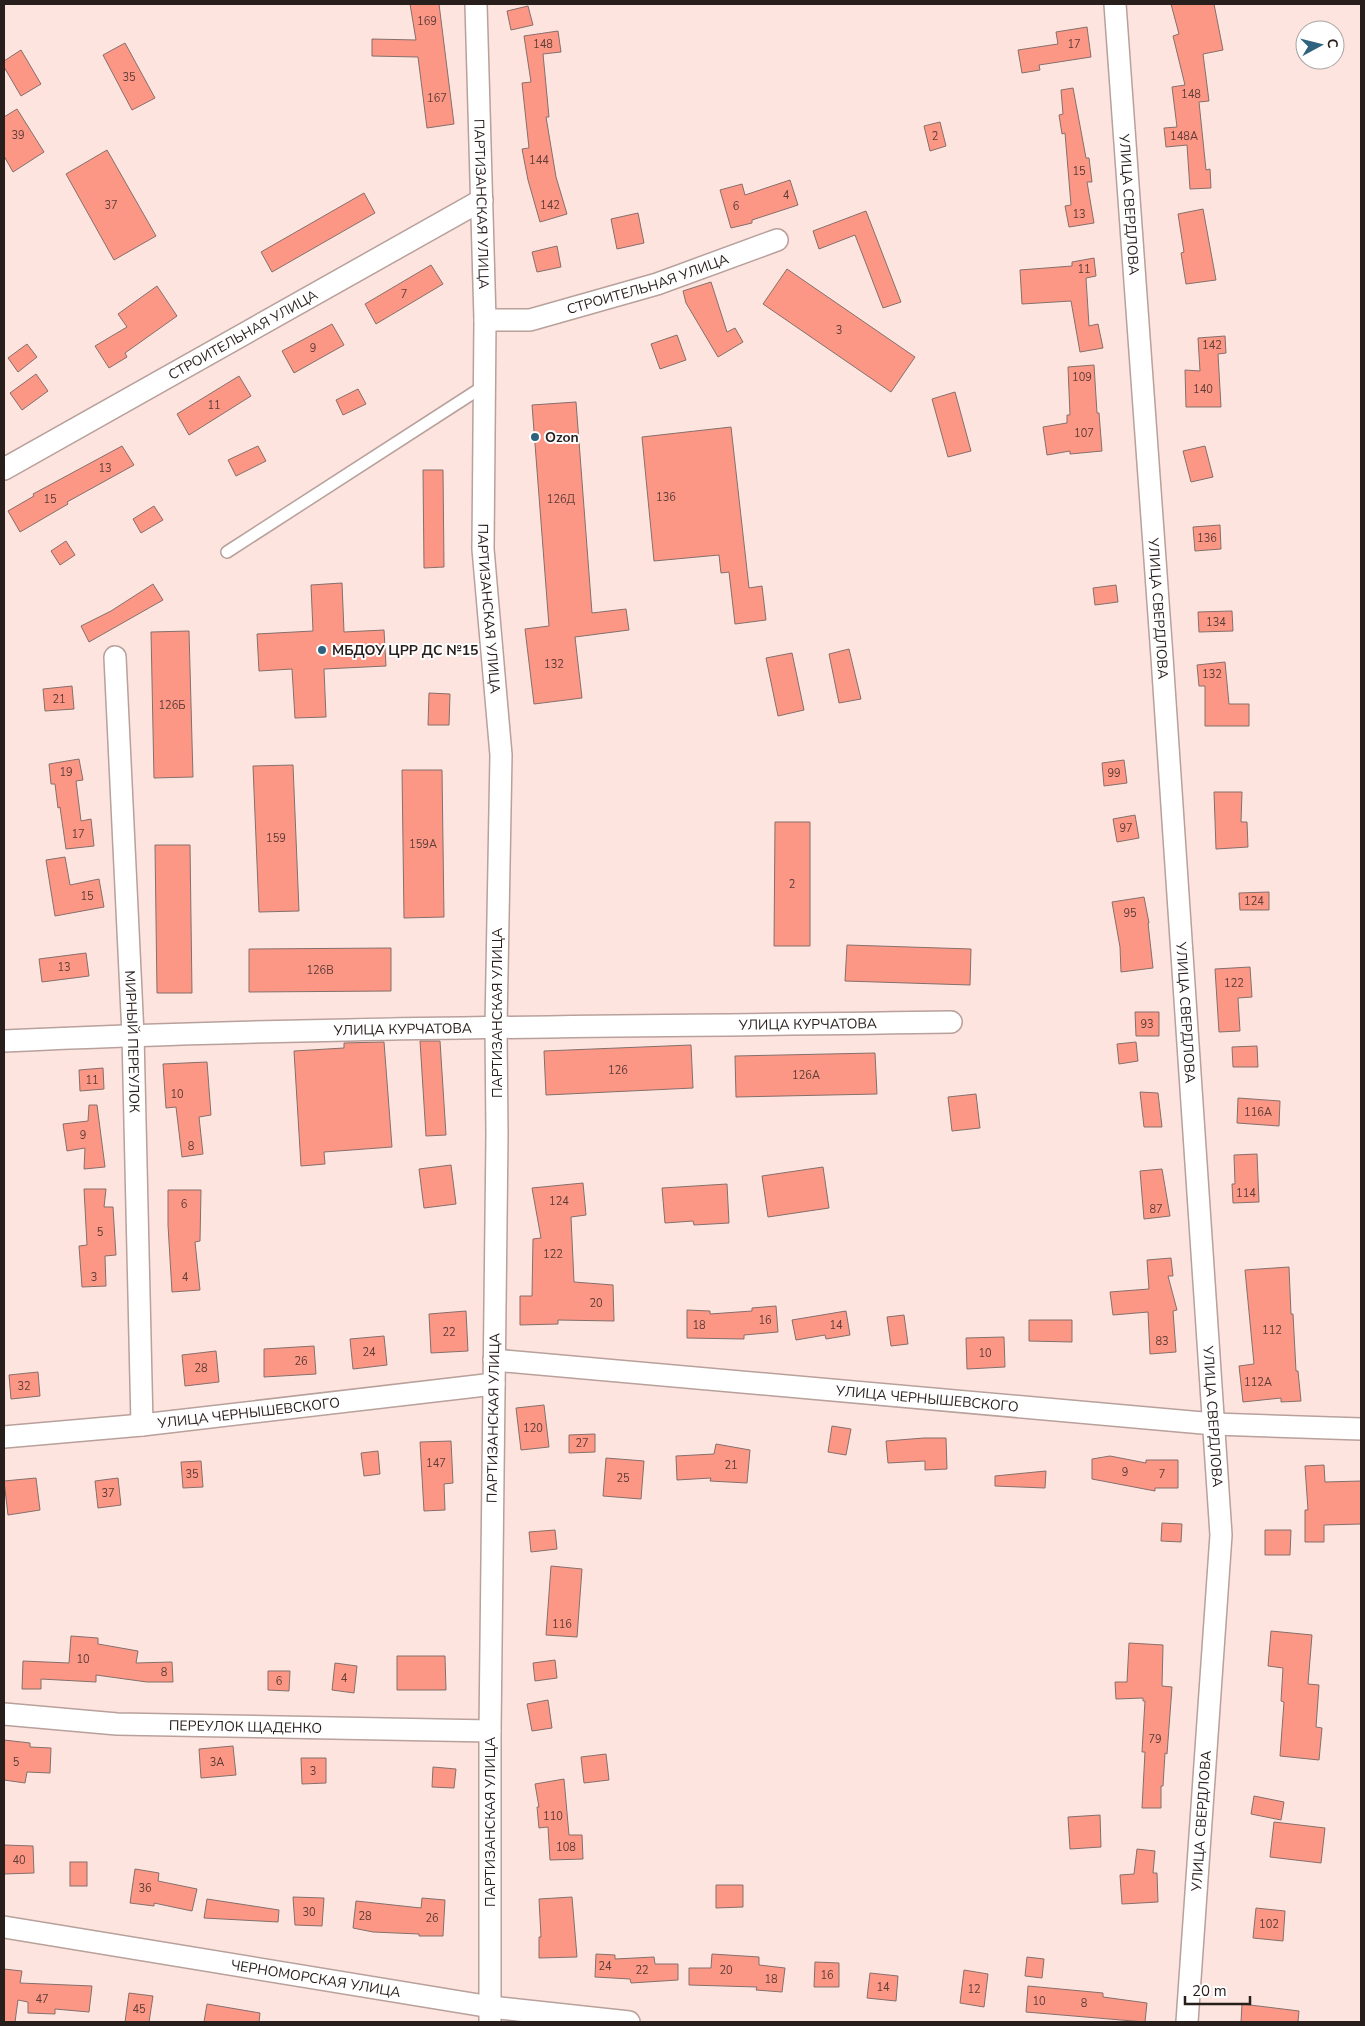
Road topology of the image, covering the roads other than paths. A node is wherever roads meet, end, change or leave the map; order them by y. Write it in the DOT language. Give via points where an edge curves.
graph roads {
  1 [pos="476,4"];
  2 [pos="1115,4"];
  3 [pos="482,200"];
  4 [pos="778,240"];
  5 [pos="485,320"];
  6 [pos="484,386"];
  7 [pos="4,469"];
  8 [pos="227,552"];
  9 [pos="115,658"];
  10 [pos="951,1022"];
  11 [pos="496,1028"];
  12 [pos="132,1035"];
  13 [pos="4,1041"];
  14 [pos="494,1360"];
  15 [pos="494,1384"];
  16 [pos="1214,1424"];
  17 [pos="142,1425"];
  18 [pos="1361,1429"];
  19 [pos="4,1437"];
  20 [pos="4,1714"];
  21 [pos="490,1731"];
  22 [pos="4,1927"];
  23 [pos="491,2015"];
  24 [pos="629,2022"];
  25 [pos="1187,2022"];
  1 -- 3 [label="street, ПАРТИЗАНСКАЯ УЛИЦА"];
  2 -- 16 [label="street, УЛИЦА СВЕРДЛОВА"];
  3 -- 5 [label="street, ПАРТИЗАНСКАЯ УЛИЦА"];
  3 -- 7 [label="street, СТРОИТЕЛЬНАЯ УЛИЦА"];
  4 -- 5 [label="street, СТРОИТЕЛЬНАЯ УЛИЦА" via="657,284 530,320"];
  5 -- 6 [label="street, ПАРТИЗАНСКАЯ УЛИЦА"];
  6 -- 8 [label="lane"];
  6 -- 11 [label="street, ПАРТИЗАНСКАЯ УЛИЦА" via="482,549 500,755"];
  9 -- 12 [label="street, МИРНЫЙ ПЕРЕУЛОК"];
  10 -- 11 [label="street, УЛИЦА КУРЧАТОВА"];
  11 -- 12 [label="street, УЛИЦА КУРЧАТОВА"];
  11 -- 14 [label="street, ПАРТИЗАНСКАЯ УЛИЦА"];
  12 -- 13 [label="street, УЛИЦА КУРЧАТОВА"];
  12 -- 17 [label="street, МИРНЫЙ ПЕРЕУЛОК"];
  14 -- 15 [label="street, ПАРТИЗАНСКАЯ УЛИЦА"];
  14 -- 16 [label="street, УЛИЦА ЧЕРНЫШЕВСКОГО"];
  15 -- 17 [label="street, УЛИЦА ЧЕРНЫШЕВСКОГО"];
  15 -- 21 [label="street, ПАРТИЗАНСКАЯ УЛИЦА"];
  16 -- 18 [label="street, УЛИЦА ЧЕРНЫШЕВСКОГО"];
  16 -- 25 [label="street, УЛИЦА СВЕРДЛОВА" via="1221,1535"];
  17 -- 19 [label="street, УЛИЦА ЧЕРНЫШЕВСКОГО"];
  20 -- 21 [label="street, ПЕРЕУЛОК ЩАДЕНКО" via="117,1724"];
  21 -- 23 [label="street, ПАРТИЗАНСКАЯ УЛИЦА"];
  22 -- 23 [label="street, ЧЕРНОМОРСКАЯ УЛИЦА"];
  23 -- 24 [label="street, ЧЕРНОМОРСКАЯ УЛИЦА"];
}
